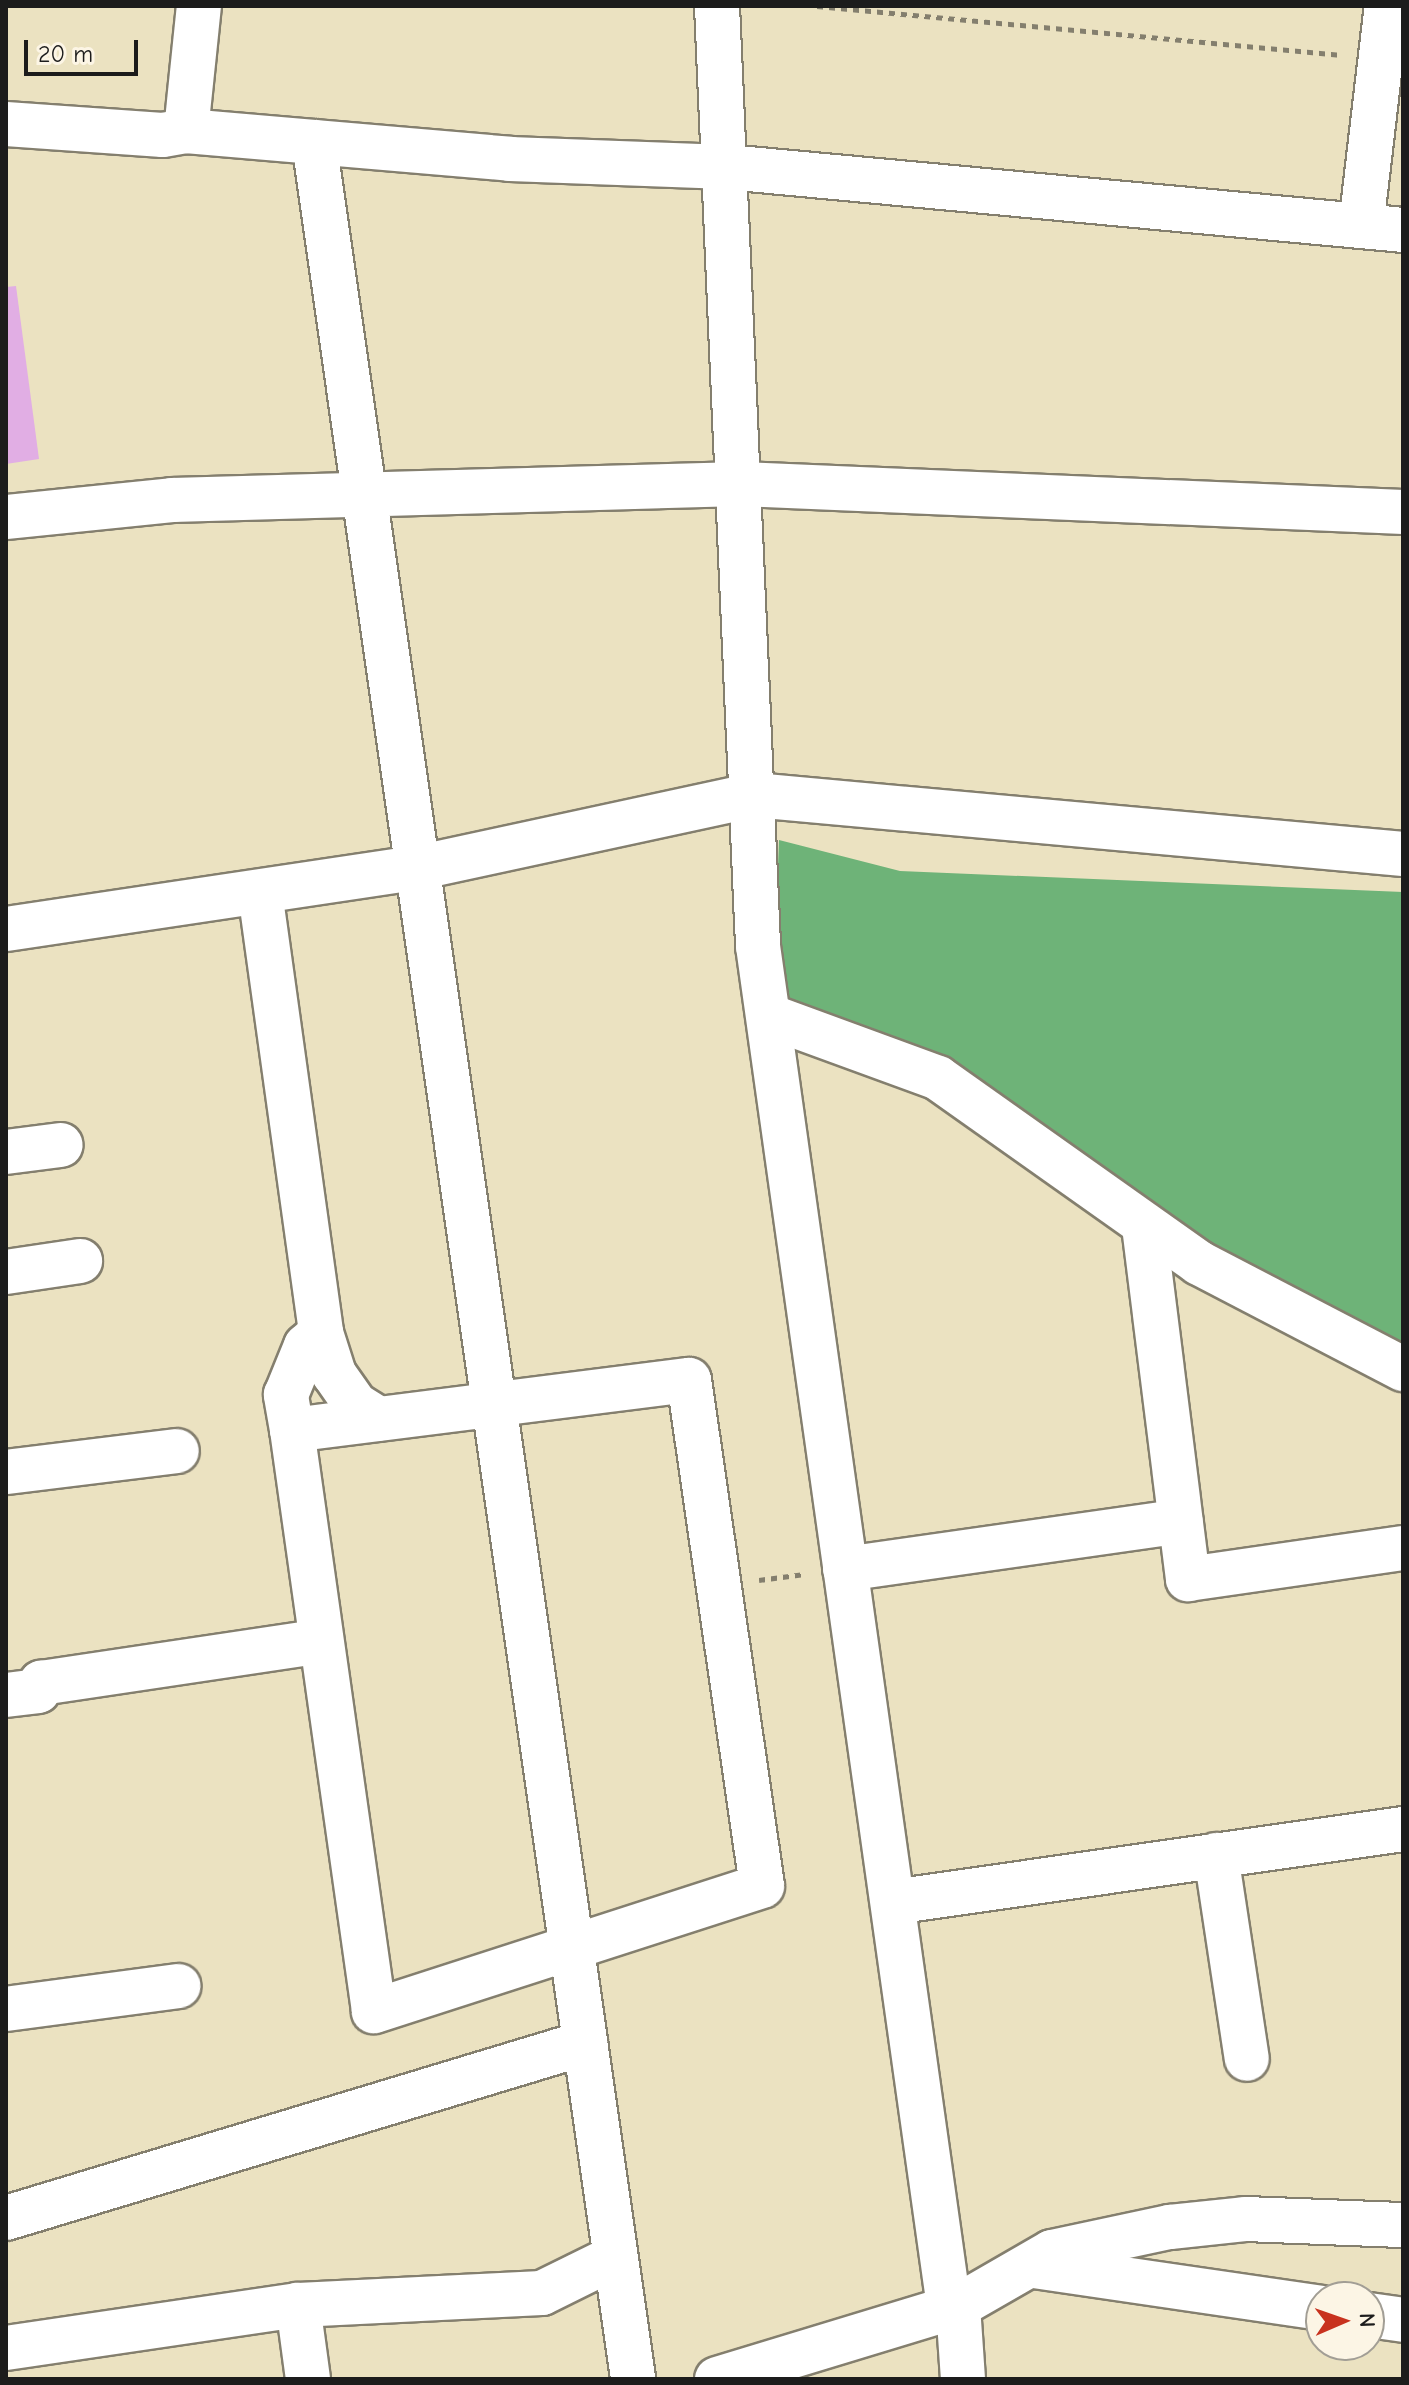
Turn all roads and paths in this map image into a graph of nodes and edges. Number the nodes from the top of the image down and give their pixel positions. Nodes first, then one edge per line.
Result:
1 (199, 6) edge
2 (717, 6) edge
3 (817, 6) edge
4 (1387, 6) edge
5 (1378, 59) junction
6 (6, 124) edge
7 (186, 131) junction
8 (314, 142) junction
9 (727, 167) junction
10 (1382, 228) edge
11 (741, 484) junction
12 (362, 493) junction
13 (1403, 512) edge
14 (6, 517) edge
15 (754, 795) junction
16 (1403, 854) edge
17 (421, 867) junction
18 (260, 892) junction
19 (6, 929) edge
20 (769, 1016) junction
21 (61, 1145) dead end
22 (6, 1152) edge
23 (1144, 1226) junction
24 (80, 1261) dead end
25 (6, 1272) edge
26 (321, 1333) junction
27 (1403, 1369) edge
28 (493, 1405) junction
29 (378, 1419) junction
30 (292, 1430) junction
31 (177, 1451) dead end
32 (6, 1472) edge
33 (1181, 1521) junction
34 (1403, 1548) edge
35 (845, 1569) junction
36 (719, 1585) junction
37 (321, 1641) junction
38 (24, 1689) edge
39 (1403, 1829) edge
40 (1216, 1855) junction
41 (893, 1902) junction
42 (570, 1948) junction
43 (178, 1986) dead end
44 (6, 2009) edge
45 (585, 2043) junction
46 (1247, 2059) dead end
47 (6, 2218) edge
48 (1403, 2225) edge
49 (615, 2257) junction
50 (1026, 2265) junction
51 (298, 2305) junction
52 (954, 2306) junction
53 (1305, 2306) edge
54 (6, 2348) edge
55 (308, 2379) edge
56 (633, 2379) edge
57 (717, 2379) edge
58 (963, 2379) edge

1 - 7 street
2 - 9 street
3 - 5 path
4 - 5 street
5 - 10 street
6 - 7 street
7 - 8 street
8 - 9 street
8 - 12 street
9 - 10 street
9 - 11 street
11 - 12 street
11 - 13 street
11 - 15 street
12 - 14 street
12 - 17 street
15 - 16 street
15 - 17 street
15 - 20 street
17 - 18 street
17 - 28 street
18 - 19 street
18 - 26 street
20 - 23 street
20 - 35 street
21 - 22 street
23 - 27 street
23 - 33 street
24 - 25 street
26 - 29 street
26 - 30 street
28 - 29 street
28 - 36 street
28 - 42 street
29 - 30 street
30 - 37 street
31 - 32 street
33 - 34 street
33 - 35 street
35 - 36 path
35 - 41 street
36 - 42 street
37 - 38 street
37 - 42 street
39 - 40 street
40 - 41 street
40 - 46 street
41 - 52 street
42 - 45 street
43 - 44 street
45 - 47 street
45 - 49 street
48 - 50 street
49 - 51 street
49 - 56 street
50 - 52 street
50 - 53 street
51 - 54 street
51 - 55 street
52 - 57 street
52 - 58 street

